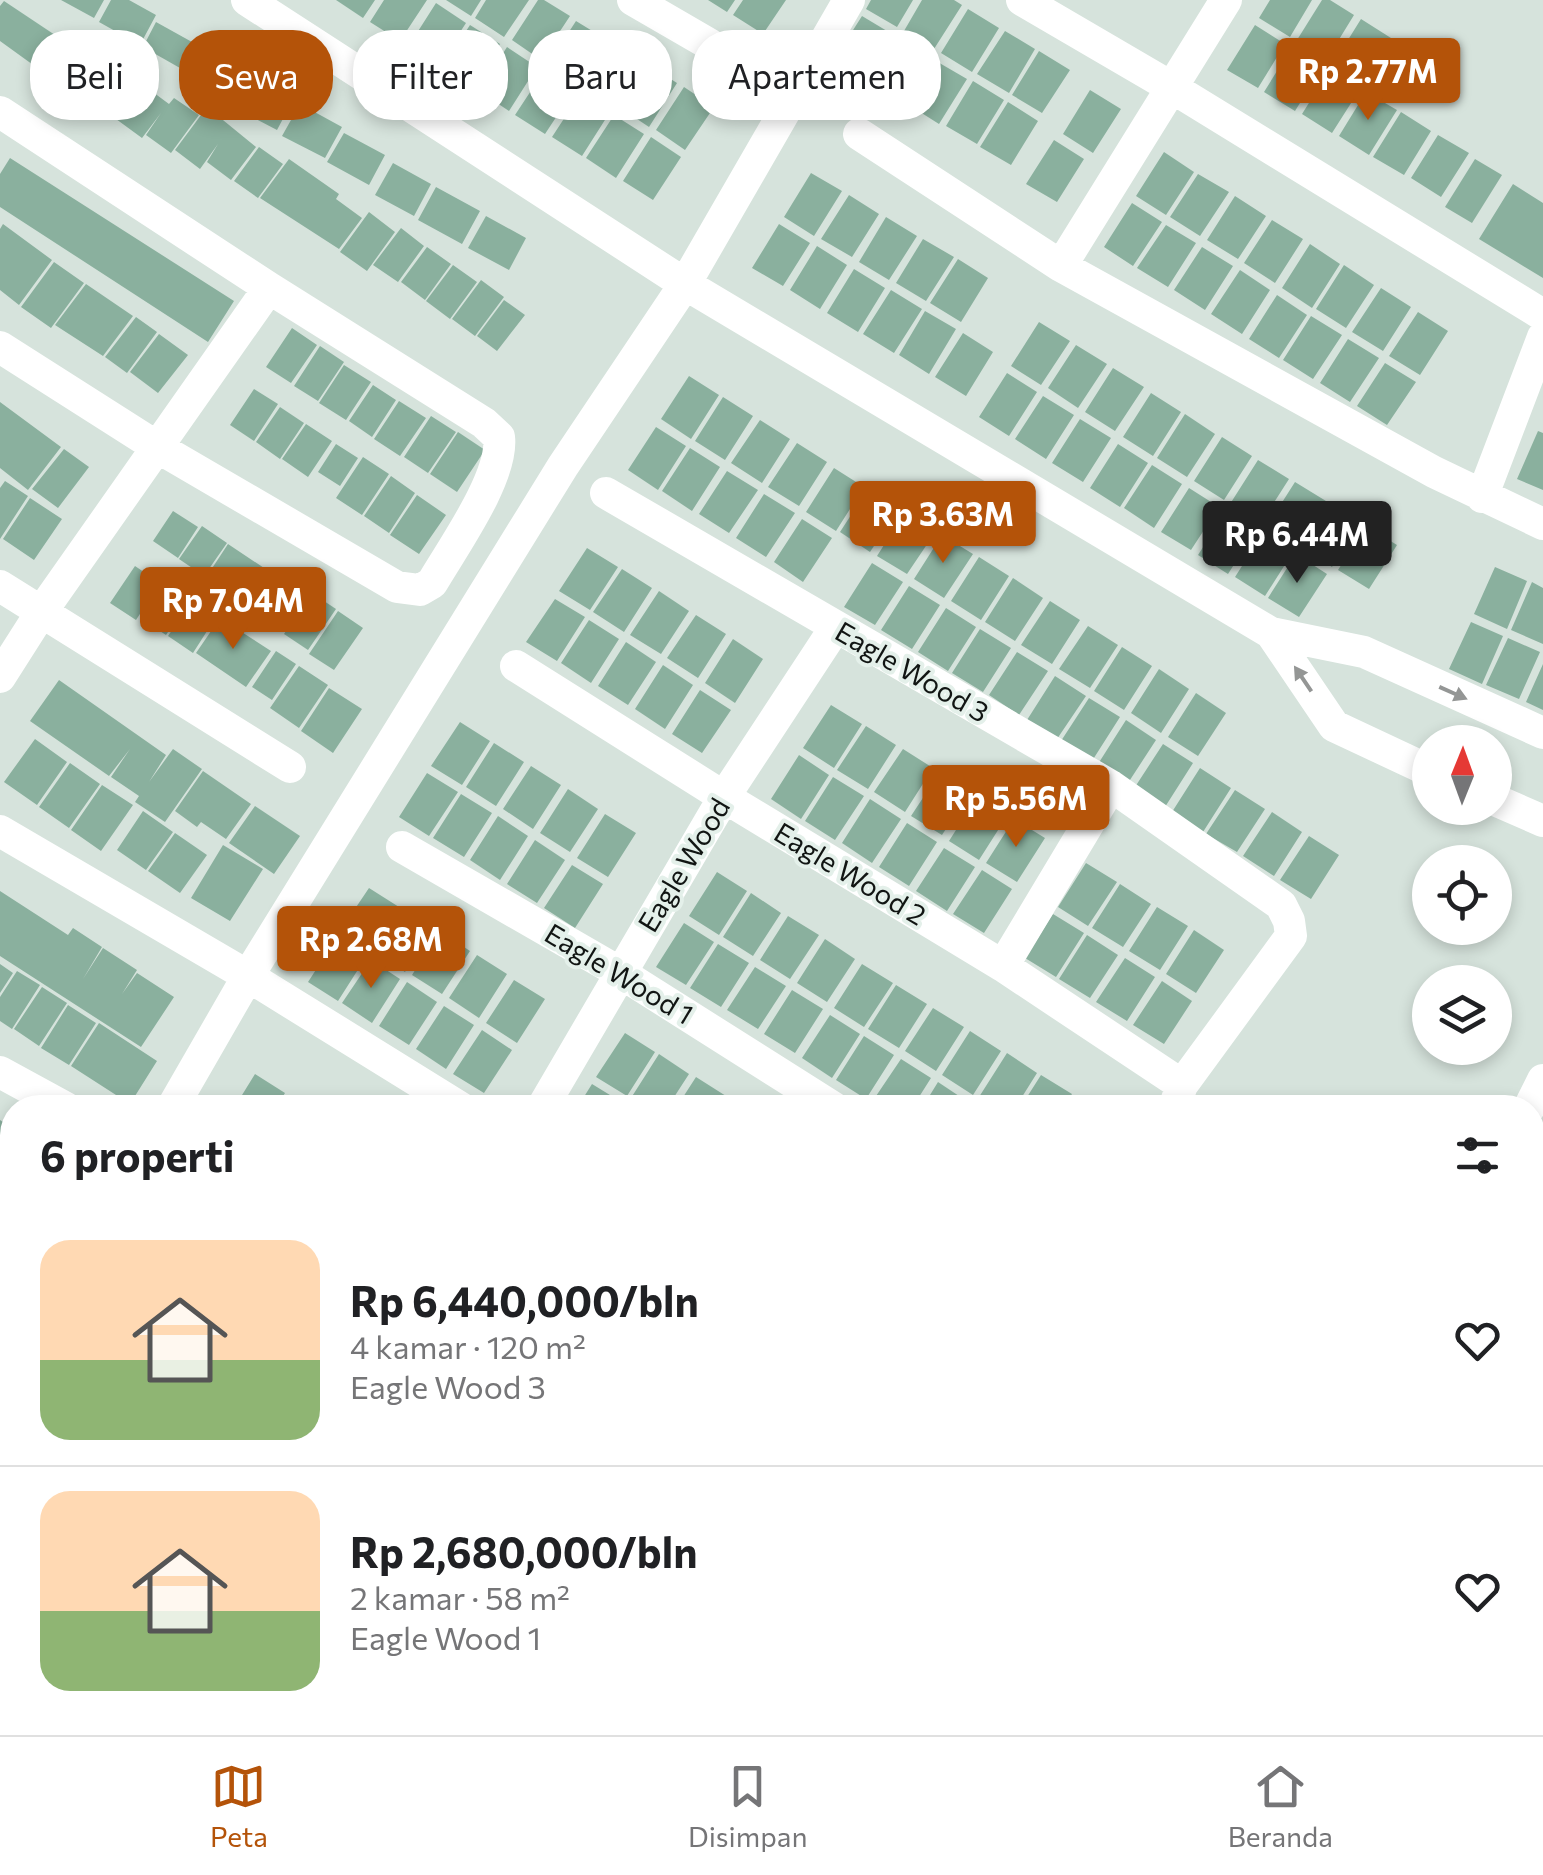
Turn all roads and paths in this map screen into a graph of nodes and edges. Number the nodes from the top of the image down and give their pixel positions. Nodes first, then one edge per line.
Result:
1 (247, 0) edge
2 (633, 0) edge
3 (849, 0) edge
4 (1022, 0) edge
5 (1226, 0) edge
6 (692, 35) edge
7 (1171, 87) junction
8 (0, 112) edge
9 (859, 134) dead end
10 (1061, 266) junction
11 (685, 284) junction
12 (269, 288) junction
13 (1543, 315) edge
14 (1543, 337) edge
15 (0, 347) edge
16 (157, 447) junction
17 (606, 493) dead end
18 (1482, 497) junction
19 (1543, 524) edge
20 (0, 586) edge
21 (42, 612) junction
22 (834, 628) junction
23 (1272, 633) junction
24 (516, 666) dead end
25 (0, 677) edge
26 (1543, 733) edge
27 (1412, 763) edge
28 (290, 767) dead end
29 (1111, 786) junction
30 (724, 797) junction
31 (1512, 808) edge
32 (1543, 822) edge
33 (0, 832) edge
34 (402, 847) dead end
35 (1003, 966) junction
36 (619, 972) junction
37 (248, 976) junction
38 (0, 1072) edge
39 (42, 1095) edge
40 (179, 1095) edge
41 (439, 1095) edge
42 (549, 1095) edge
43 (813, 1095) edge
44 (1177, 1095) edge
45 (1179, 1095) edge

1 - 11 street
2 - 6 street
3 - 11 street
4 - 7 street
5 - 7 street
7 - 10 street
7 - 13 street
8 - 12 street
9 - 10 street
10 - 18 street
11 - 23 street
11 - 37 street
12 - 16 street
12 - 16 street
14 - 18 street
15 - 16 street
16 - 21 street
17 - 22 street, Eagle Wood 3
18 - 19 street
20 - 21 street
21 - 25 street
21 - 28 street
22 - 29 street, Eagle Wood 3
22 - 30 street, Eagle Wood
23 -> 26 street
27 -> 23 street
24 - 30 street, Eagle Wood 2
29 - 35 street
29 - 45 street, Eagle Wood 3
30 - 35 street, Eagle Wood 2
30 - 36 street, Eagle Wood
31 - 32 street
33 - 37 street
34 - 36 street, Eagle Wood 1
35 - 44 street, Eagle Wood 2
36 - 42 street, Eagle Wood
36 - 43 street, Eagle Wood 1
37 - 40 street
37 - 41 street
38 - 39 street

